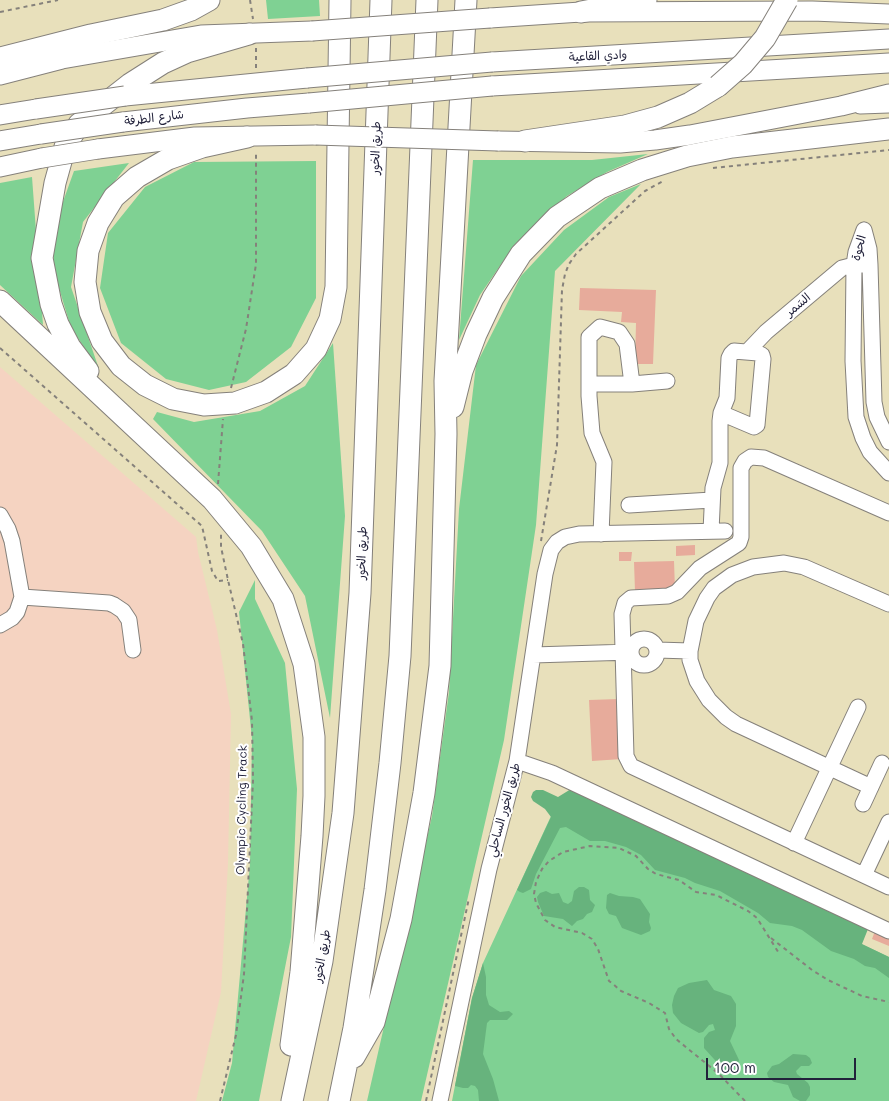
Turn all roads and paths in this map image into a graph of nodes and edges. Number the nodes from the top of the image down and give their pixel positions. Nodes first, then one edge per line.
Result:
1 (58, 0) edge
2 (209, 0) edge
3 (250, 0) edge
4 (340, 0) edge
5 (381, 0) edge
6 (427, 0) edge
7 (466, 0) edge
8 (646, 0) edge
9 (787, 0) edge
10 (889, 6) edge
11 (812, 11) junction
12 (0, 12) edge
13 (581, 12) junction
14 (889, 14) edge
15 (252, 32) junction
16 (889, 38) edge
17 (0, 58) edge
18 (889, 63) edge
19 (0, 75) edge
20 (256, 76) dead end
21 (307, 78) joint
22 (889, 94) edge
23 (309, 104) joint
24 (889, 105) edge
25 (841, 106) junction
26 (0, 115) edge
27 (889, 130) edge
28 (0, 141) edge
29 (251, 141) junction
30 (525, 141) junction
31 (0, 167) edge
32 (854, 265) junction
33 (870, 265) junction
34 (0, 301) edge
35 (0, 348) edge
36 (747, 352) junction
37 (667, 381) dead end
38 (589, 384) junction
39 (632, 384) junction
40 (231, 389) dead end
41 (225, 412) dead end
42 (722, 413) junction
43 (128, 420) junction
44 (446, 434) junction
45 (889, 442) edge
46 (889, 473) edge
47 (218, 491) dead end
48 (712, 500) junction
49 (629, 505) dead end
50 (889, 513) edge
51 (0, 516) edge
52 (221, 530) dead end
53 (601, 534) junction
54 (228, 580) junction
55 (22, 597) junction
56 (889, 604) edge
57 (0, 625) edge
58 (133, 650) dead end
59 (690, 651) junction
60 (627, 652) junction
61 (533, 655) junction
62 (858, 707) dead end
63 (517, 761) junction
64 (878, 762) dead end
65 (830, 768) junction
66 (867, 785) junction
67 (859, 802) dead end
68 (889, 822) edge
69 (794, 842) junction
70 (864, 875) junction
71 (889, 887) edge
72 (889, 931) edge
73 (769, 937) junction
74 (780, 955) dead end
75 (889, 1002) edge
76 (344, 1075) junction
77 (292, 1099) edge
78 (220, 1101) edge
79 (339, 1101) edge
80 (440, 1101) edge
81 (744, 1101) edge

1 - 12 path
2 - 17 highway
3 - 15 path
4 - 29 highway
5 - 77 highway, طريق الخور
6 - 76 highway
7 - 44 highway
8 - 13 highway
9 - 30 highway, bridge
10 - 11 street
11 - 13 main road
11 - 14 main road
13 - 15 main road, bridge
15 - 19 main road
15 - 20 path
15 - 43 highway
16 - 21 main road, وادي القاعية, bridge
18 - 23 main road, وادي القاعية, bridge
21 - 26 main road, شارع الطرفة, bridge
22 - 25 main road
23 - 28 main road, شارع الطرفة, bridge
24 - 25 street
25 - 30 main road
27 - 44 highway
29 - 30 main road, bridge
29 - 31 main road, bridge
29 - 40 path
32 - 33 street
32 - 33 street, الحوة
32 - 36 street, السَمر
32 - 46 street, الحوة
33 - 45 street, الحوة
34 - 43 highway
35 - 54 path
36 - 42 street, السَمر
36 - 42 street
37 - 39 street
38 - 39 street
38 - 39 street
38 - 53 street
41 - 47 path
42 - 48 street
43 - 77 highway
44 - 76 highway
48 - 49 street
48 - 53 street
50 - 60 street
51 - 55 street
52 - 54 path, Olympic Cycling Track
53 - 61 street, طريق الخور الساحلي
54 - 78 path, Olympic Cycling Track
55 - 57 street
55 - 58 street
56 - 59 street
59 - 60 street
59 - 65 street
60 - 61 street
60 - 69 street
61 - 63 street, طريق الخور الساحلي
62 - 65 street
63 - 72 street
63 - 80 street, طريق الخور الساحلي
64 - 66 street
65 - 66 street
65 - 69 street
66 - 67 street
68 - 70 street
69 - 70 street
70 - 71 street
73 - 74 path
73 - 75 path
73 - 81 path
76 - 79 highway

